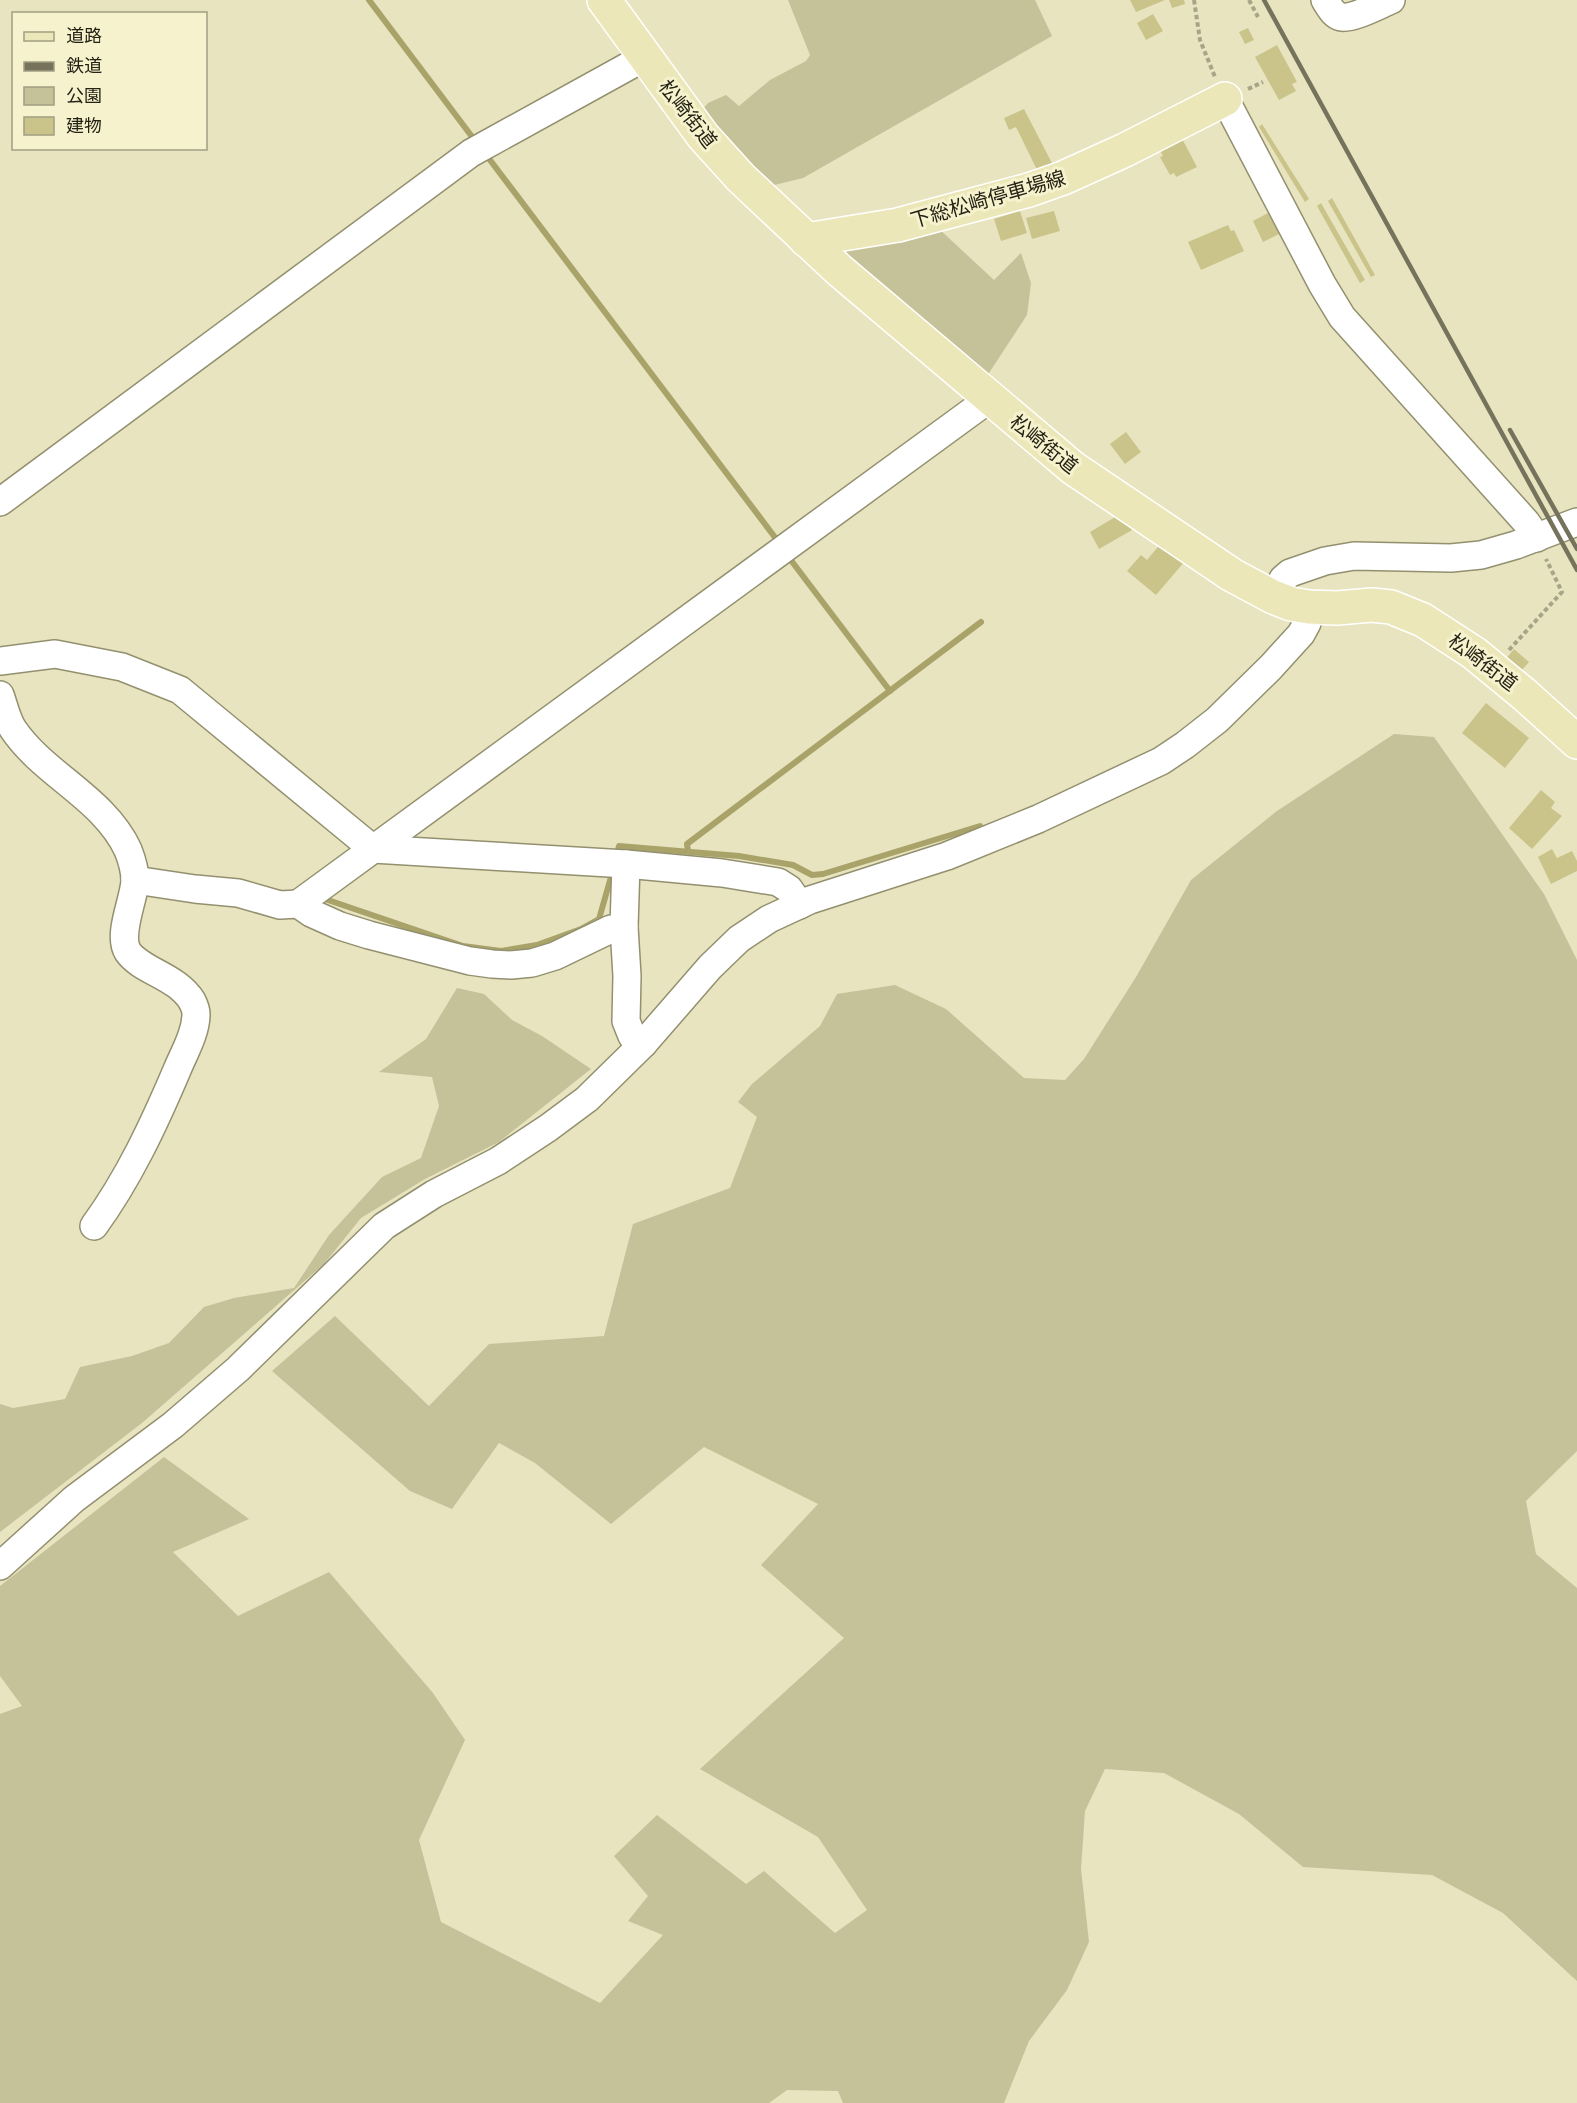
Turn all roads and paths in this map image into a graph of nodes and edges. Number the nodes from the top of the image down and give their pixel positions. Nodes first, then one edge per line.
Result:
1 (604, 0) edge
2 (1194, 0) edge
3 (1249, 0) edge
4 (1325, 0) edge
5 (1391, 0) edge
6 (1258, 17) dead end
7 (645, 57) junction
8 (1225, 99) junction
9 (806, 240) junction
10 (989, 399) junction
11 (0, 502) edge
12 (1577, 522) edge
13 (1537, 538) junction
14 (1273, 597) junction
15 (1309, 607) junction
16 (0, 660) edge
17 (1493, 668) junction
18 (0, 695) edge
19 (1577, 742) edge
20 (374, 849) junction
21 (626, 864) junction
22 (135, 880) junction
23 (298, 904) junction
24 (800, 905) junction
25 (624, 927) junction
26 (645, 1043) junction
27 (94, 1226) dead end
28 (0, 1566) edge

1 - 7 main road, 松崎街道
2 - 8 path
3 - 6 path
4 - 5 street
7 - 9 main road, 松崎街道
7 - 11 street
8 - 9 main road, 下総松崎停車場線
8 - 13 street
9 - 10 main road, 松崎街道
10 - 14 main road, 松崎街道
10 - 20 street
12 - 13 street
13 - 14 street
13 - 17 path
14 - 15 main road, 松崎街道
15 - 17 main road, 松崎街道
15 - 24 street
16 - 20 street
17 - 19 main road, 松崎街道
18 - 22 street
20 - 21 street
20 - 23 street
21 - 24 street
21 - 25 street
22 - 23 street
22 - 27 street
23 - 25 street
24 - 26 street
25 - 26 street
26 - 28 street

